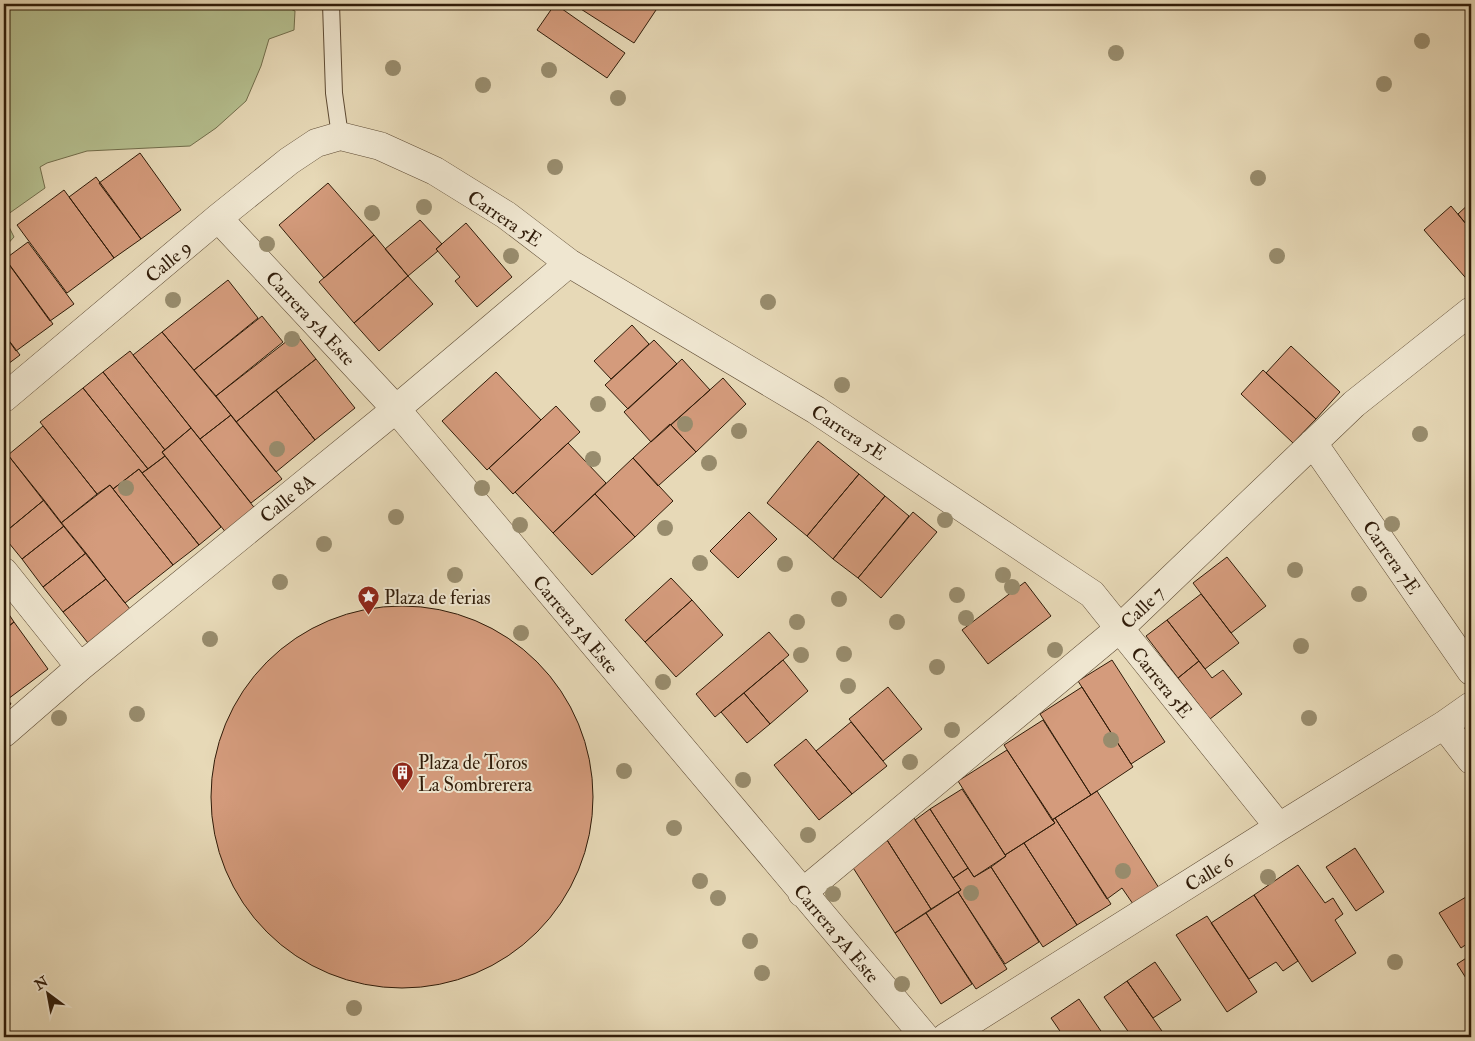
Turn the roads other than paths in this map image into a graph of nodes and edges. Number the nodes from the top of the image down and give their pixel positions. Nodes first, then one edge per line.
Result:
1 (331, 4) edge
2 (340, 136) junction
3 (218, 218) junction
4 (569, 263) junction
5 (1471, 311) edge
6 (4, 398) edge
7 (396, 409) junction
8 (1313, 443) junction
9 (4, 572) edge
10 (1119, 629) junction
11 (80, 667) junction
12 (1471, 671) edge
13 (1471, 706) edge
14 (1444, 725) junction
15 (4, 733) edge
16 (1471, 760) edge
17 (1279, 827) junction
18 (802, 893) junction
19 (925, 1037) edge
20 (946, 1037) edge

1 - 2 lane
2 - 3 street, Calle 9
2 - 4 street, Carrera 5E
3 - 6 street, Calle 9
3 - 7 street, Carrera 5A Este
4 - 7 street, Calle 8A
4 - 10 street, Carrera 5E
5 - 8 street, Calle 7
7 - 11 street, Calle 8A
7 - 18 street, Carrera 5A Este
8 - 10 street, Calle 7
8 - 12 street, Carrera 7E
9 - 11 street
10 - 17 street, Carrera 5E
10 - 18 street, Calle 7
11 - 15 street, Calle 8A
13 - 14 street, Calle 6
14 - 16 street
14 - 17 street, Calle 6
17 - 20 street, Calle 6
18 - 19 street, Carrera 5A Este

